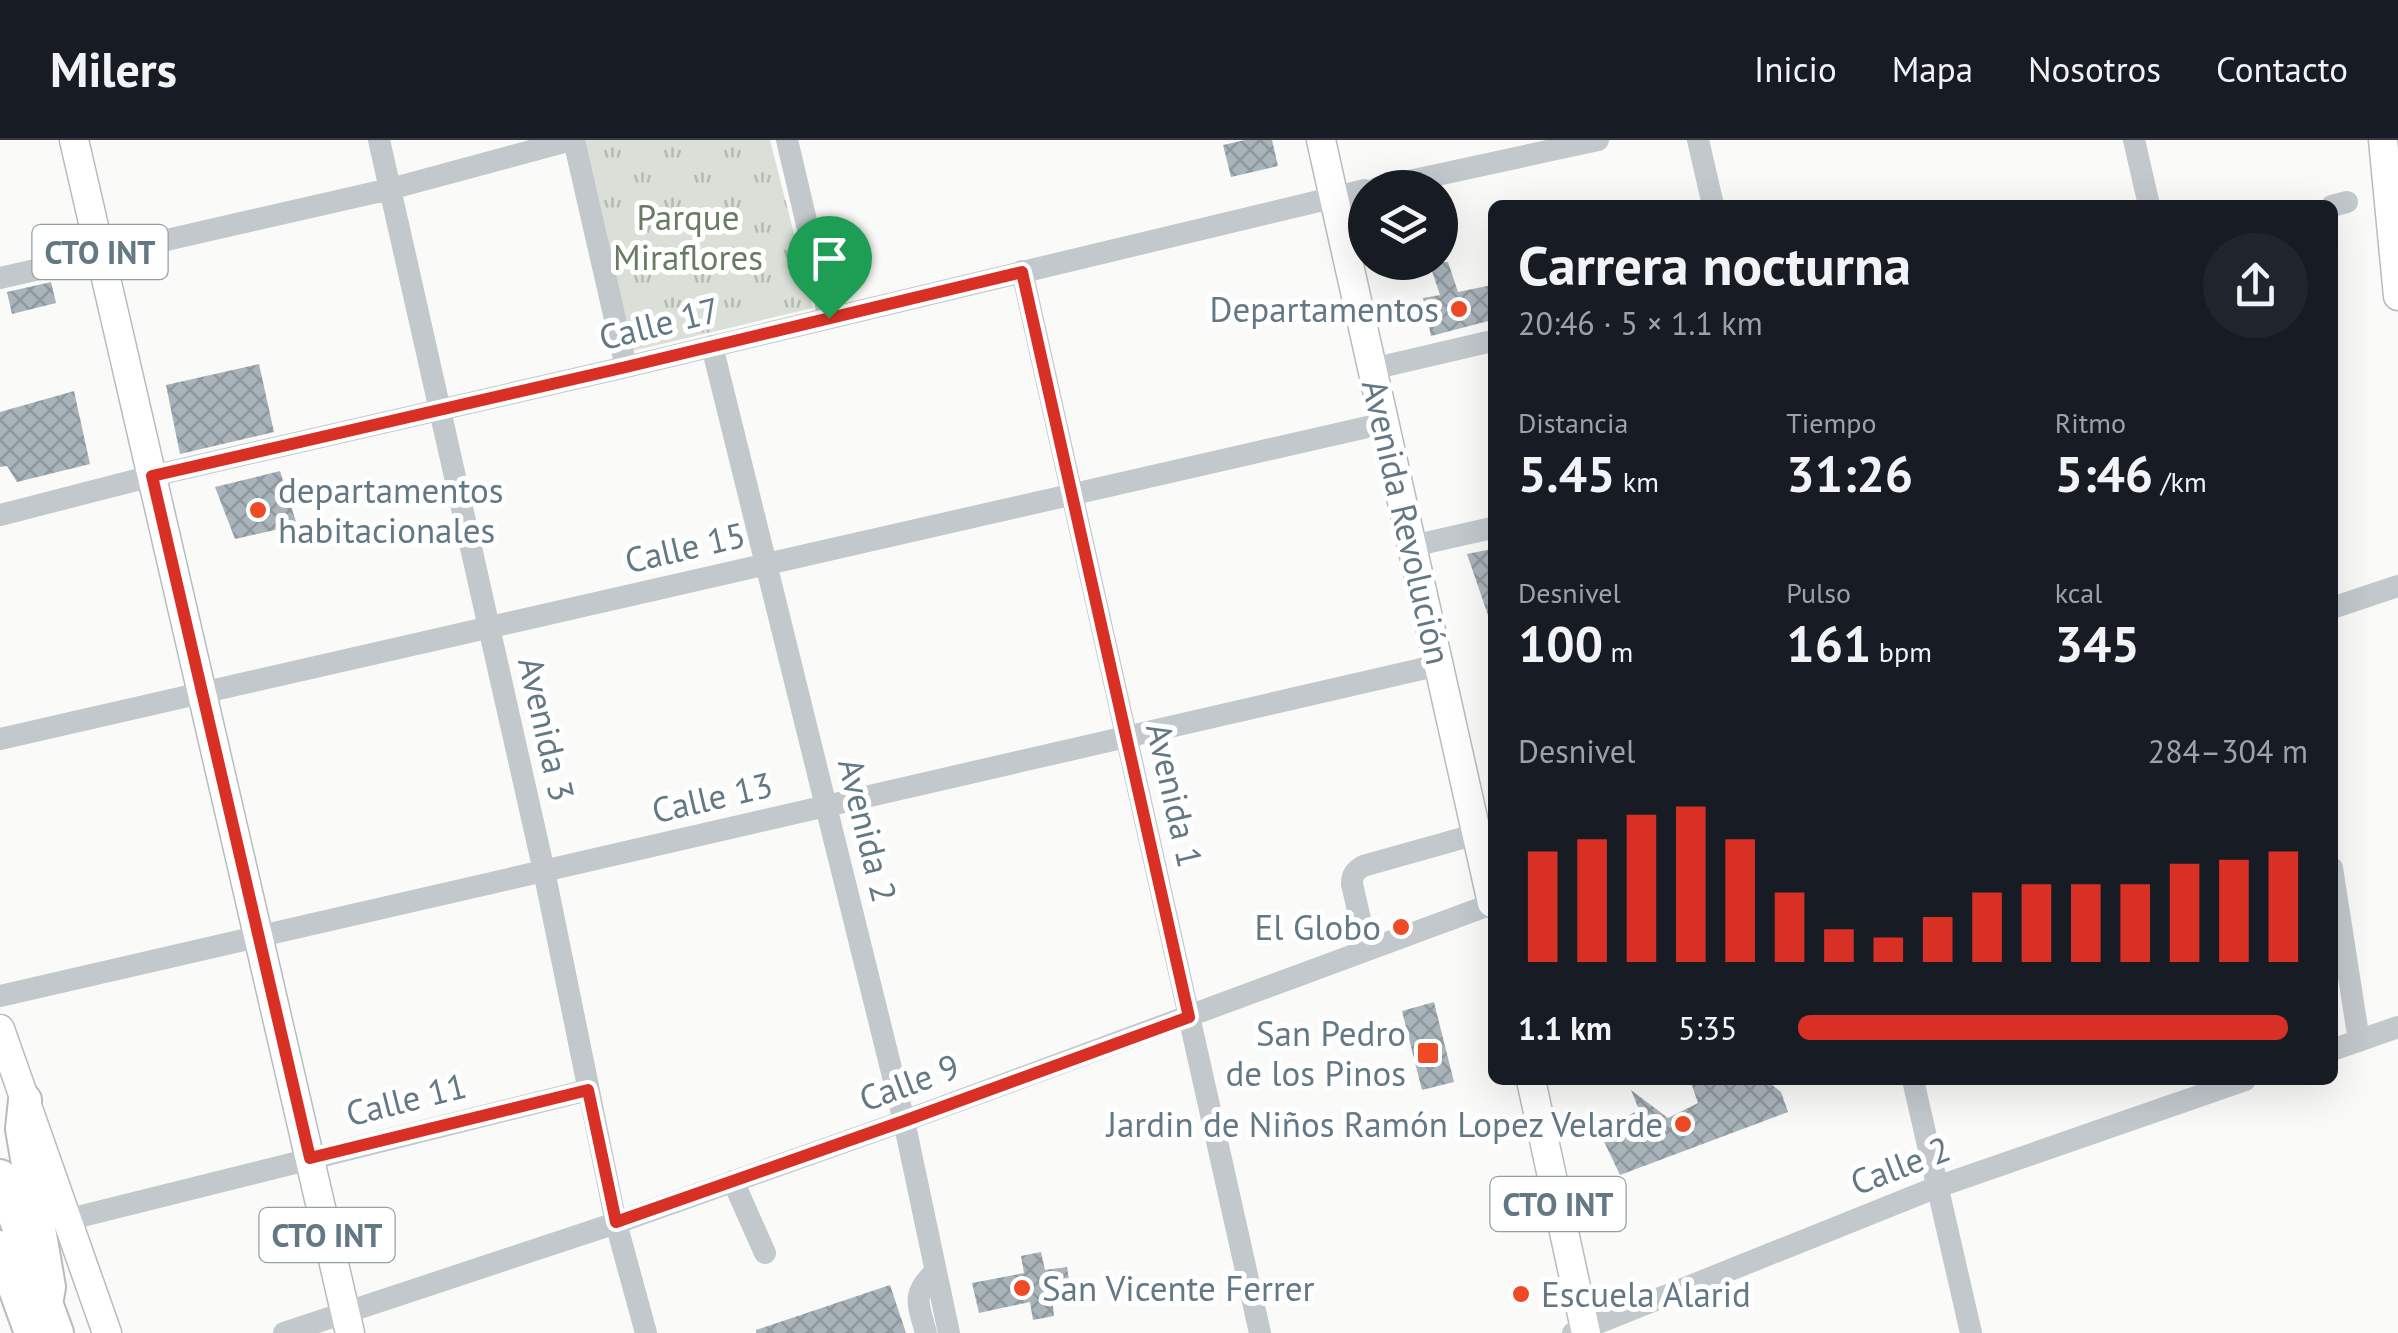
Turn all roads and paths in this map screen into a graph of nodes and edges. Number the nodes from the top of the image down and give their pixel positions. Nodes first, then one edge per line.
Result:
1 (74, 140) edge
2 (379, 140) edge
3 (573, 140) edge
4 (787, 140) edge
5 (1321, 140) edge
6 (1598, 140) edge
7 (1698, 140) edge
8 (2134, 140) edge
9 (2382, 140) edge
10 (1458, 170) edge
11 (390, 189) junction
12 (1348, 194) edge
13 (1334, 197) junction
14 (1712, 200) edge
15 (2148, 200) edge
16 (100, 254) junction
17 (1022, 272) junction
18 (0, 278) edge
19 (2398, 296) edge
20 (829, 318) junction
21 (1488, 342) edge
22 (712, 346) junction
23 (626, 367) junction
24 (1372, 369) junction
25 (440, 410) junction
26 (1385, 423) junction
27 (152, 476) junction
28 (1072, 495) junction
29 (0, 515) edge
30 (1488, 529) edge
31 (1412, 546) junction
32 (766, 564) junction
33 (2398, 586) edge
34 (2338, 606) edge
35 (489, 629) junction
36 (1439, 666) junction
37 (202, 694) junction
38 (1126, 738) junction
39 (0, 739) edge
40 (826, 806) junction
41 (1477, 834) junction
42 (544, 872) junction
43 (1488, 885) edge
44 (1488, 905) edge
45 (2338, 906) edge
46 (258, 938) junction
47 (1367, 950) junction
48 (0, 996) edge
49 (1189, 1017) junction
50 (2398, 1027) edge
51 (0, 1028) edge
52 (2359, 1041) junction
53 (2338, 1048) edge
54 (1532, 1085) edge
55 (1915, 1085) edge
56 (2230, 1085) edge
57 (588, 1090) junction
58 (25, 1100) junction
59 (904, 1121) junction
60 (310, 1158) junction
61 (0, 1176) edge
62 (733, 1181) junction
63 (1936, 1186) junction
64 (66, 1220) junction
65 (616, 1222) junction
66 (0, 1247) edge
67 (765, 1253) dead end
68 (936, 1271) junction
69 (45, 1323) edge
70 (347, 1323) edge
71 (1581, 1332) edge
72 (107, 1333) edge
73 (284, 1333) edge
74 (646, 1333) edge
75 (926, 1333) edge
76 (949, 1333) edge
77 (1260, 1333) edge
78 (1970, 1333) edge

1 - 16 main road, CTO INT
2 - 11 street, Avenida 3
3 - 11 street
3 - 23 street
4 - 20 street
5 - 13 main road, Avenida Revolución
6 - 10 street
7 - 14 street
8 - 15 street
9 - 19 main road
11 - 16 street
11 - 25 street, Avenida 3
12 - 13 street, Calle 17
13 - 17 street, Calle 17
13 - 24 main road, Avenida Revolución
16 - 18 street
16 - 27 main road, CTO INT
17 - 20 street, Calle 17
17 - 28 street, Avenida 1
20 - 22 street, Calle 17
21 - 24 street
22 - 23 street, Calle 17
22 - 32 street, Avenida 2
23 - 25 street, Calle 17
24 - 26 main road, Avenida Revolución
25 - 27 street, Calle 17
25 - 35 street, Avenida 3
26 - 28 street, Calle 15
26 - 31 main road, Avenida Revolución
27 - 29 street, Calle 17
27 - 37 main road, CTO INT
28 - 32 street, Calle 15
28 - 38 street, Avenida 1
30 - 31 street
31 - 36 main road, Avenida Revolución
32 - 35 street, Calle 15
32 - 40 street, Avenida 2
33 - 34 street
35 - 37 street, Calle 15
35 - 42 street, Avenida 3
36 - 38 street, Calle 13
36 - 41 main road, Avenida Revolución
37 - 39 street, Calle 15
37 - 46 main road, CTO INT
38 - 40 street, Calle 13
38 - 49 street, Avenida 1
40 - 42 street, Calle 13
40 - 59 street, Avenida 2
41 - 43 main road, Avenida Revolución
41 - 47 street
42 - 46 street, Calle 13
42 - 57 street, Avenida 3
44 - 47 street, Calle 9
45 - 52 street
46 - 48 street, Calle 13
46 - 60 main road, CTO INT
47 - 49 street, Calle 9
49 - 59 street, Calle 9
49 - 77 street, Avenida 1
50 - 52 street
51 - 58 main road
52 - 53 street
54 - 71 main road, CTO INT
55 - 63 street
56 - 63 street, Calle 2
57 - 60 street, Calle 11
57 - 65 street, Avenida 3
58 - 64 main road
58 - 69 highway
59 - 62 street, Calle 9
59 - 68 street, Avenida 2
60 - 64 street, Calle 11
60 - 70 main road, CTO INT
61 - 69 highway
62 - 65 street, Calle 9
62 - 67 street
63 - 71 street, Calle 2
63 - 78 street
64 - 72 main road
65 - 70 street, Calle 9
65 - 74 street, Avenida 3
66 - 69 highway
68 - 75 street
68 - 76 street, Avenida 2
70 - 73 street, Calle 9

